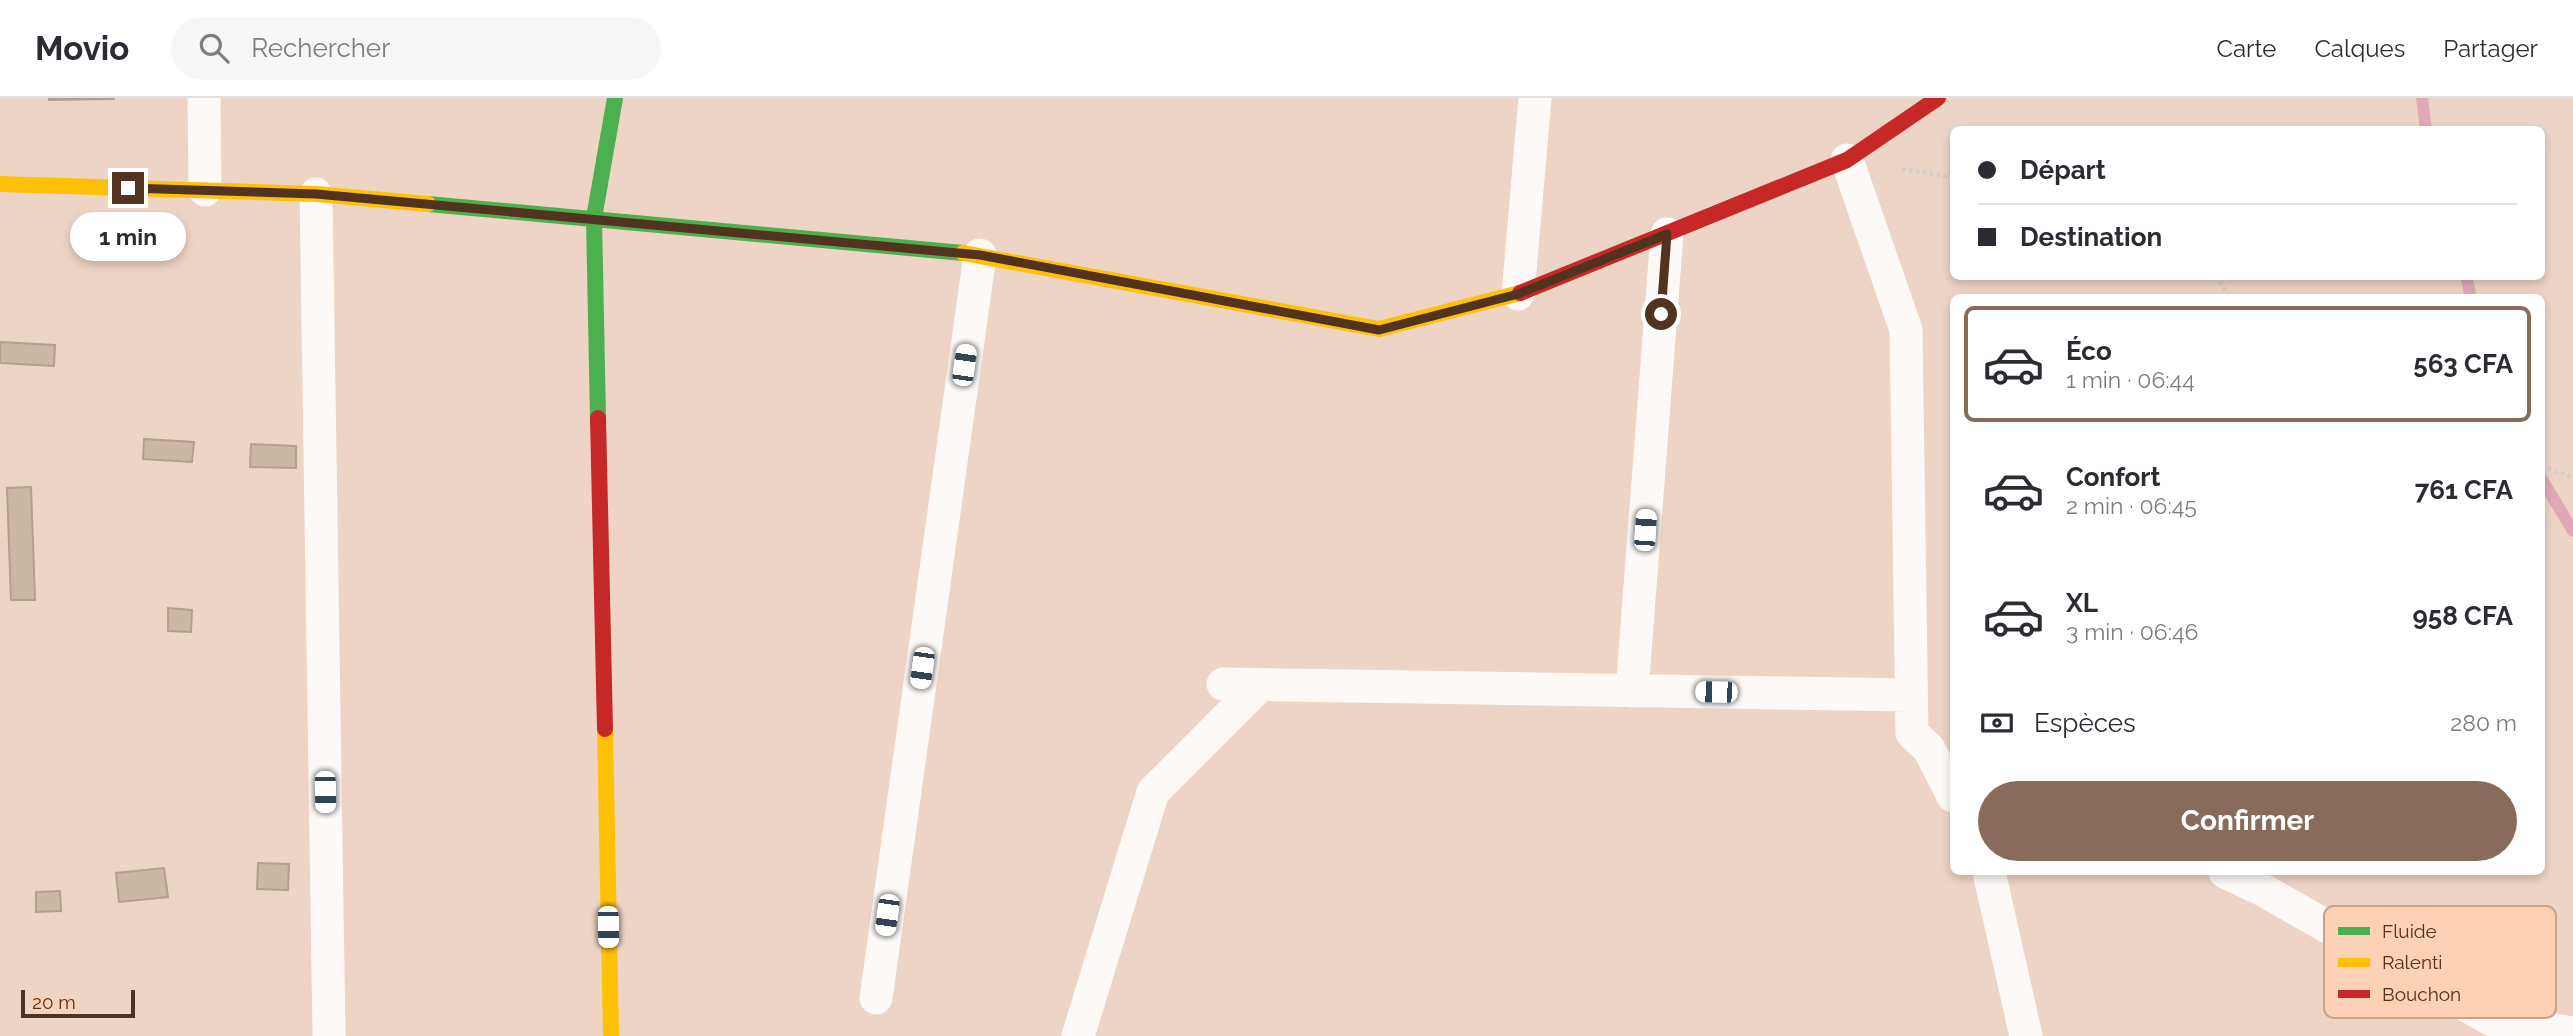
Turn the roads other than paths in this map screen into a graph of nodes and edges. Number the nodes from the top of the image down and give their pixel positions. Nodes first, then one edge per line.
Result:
1 (204, 98) edge
2 (615, 98) edge
3 (1535, 98) edge
4 (1938, 98) edge
5 (1847, 160) junction
6 (0, 184) edge
7 (205, 190) junction
8 (316, 194) junction
9 (594, 218) junction
10 (1667, 234) junction
11 (980, 255) junction
12 (1518, 294) junction
13 (1223, 684) dead end
14 (1260, 685) junction
15 (1632, 691) junction
16 (1911, 695) junction
17 (1941, 753) edge
18 (1950, 785) edge
19 (1990, 875) edge
20 (2232, 875) edge
21 (2324, 924) edge
22 (876, 998) dead end
23 (2488, 1018) edge
24 (2573, 1033) edge
25 (329, 1036) edge
26 (611, 1036) edge
27 (1078, 1036) edge
28 (2026, 1036) edge

1 - 7 street
2 - 9 street
3 - 12 street
4 - 5 street
5 - 10 street
5 - 16 street
6 - 7 street
7 - 8 street
8 - 9 street
8 - 25 street
9 - 11 street
9 - 26 street
10 - 12 street
10 - 15 street
11 - 12 street
11 - 22 street
13 - 14 street
14 - 15 street
14 - 27 street
15 - 16 street
16 - 17 street
17 - 18 street
19 - 28 street
20 - 21 street
23 - 24 street

